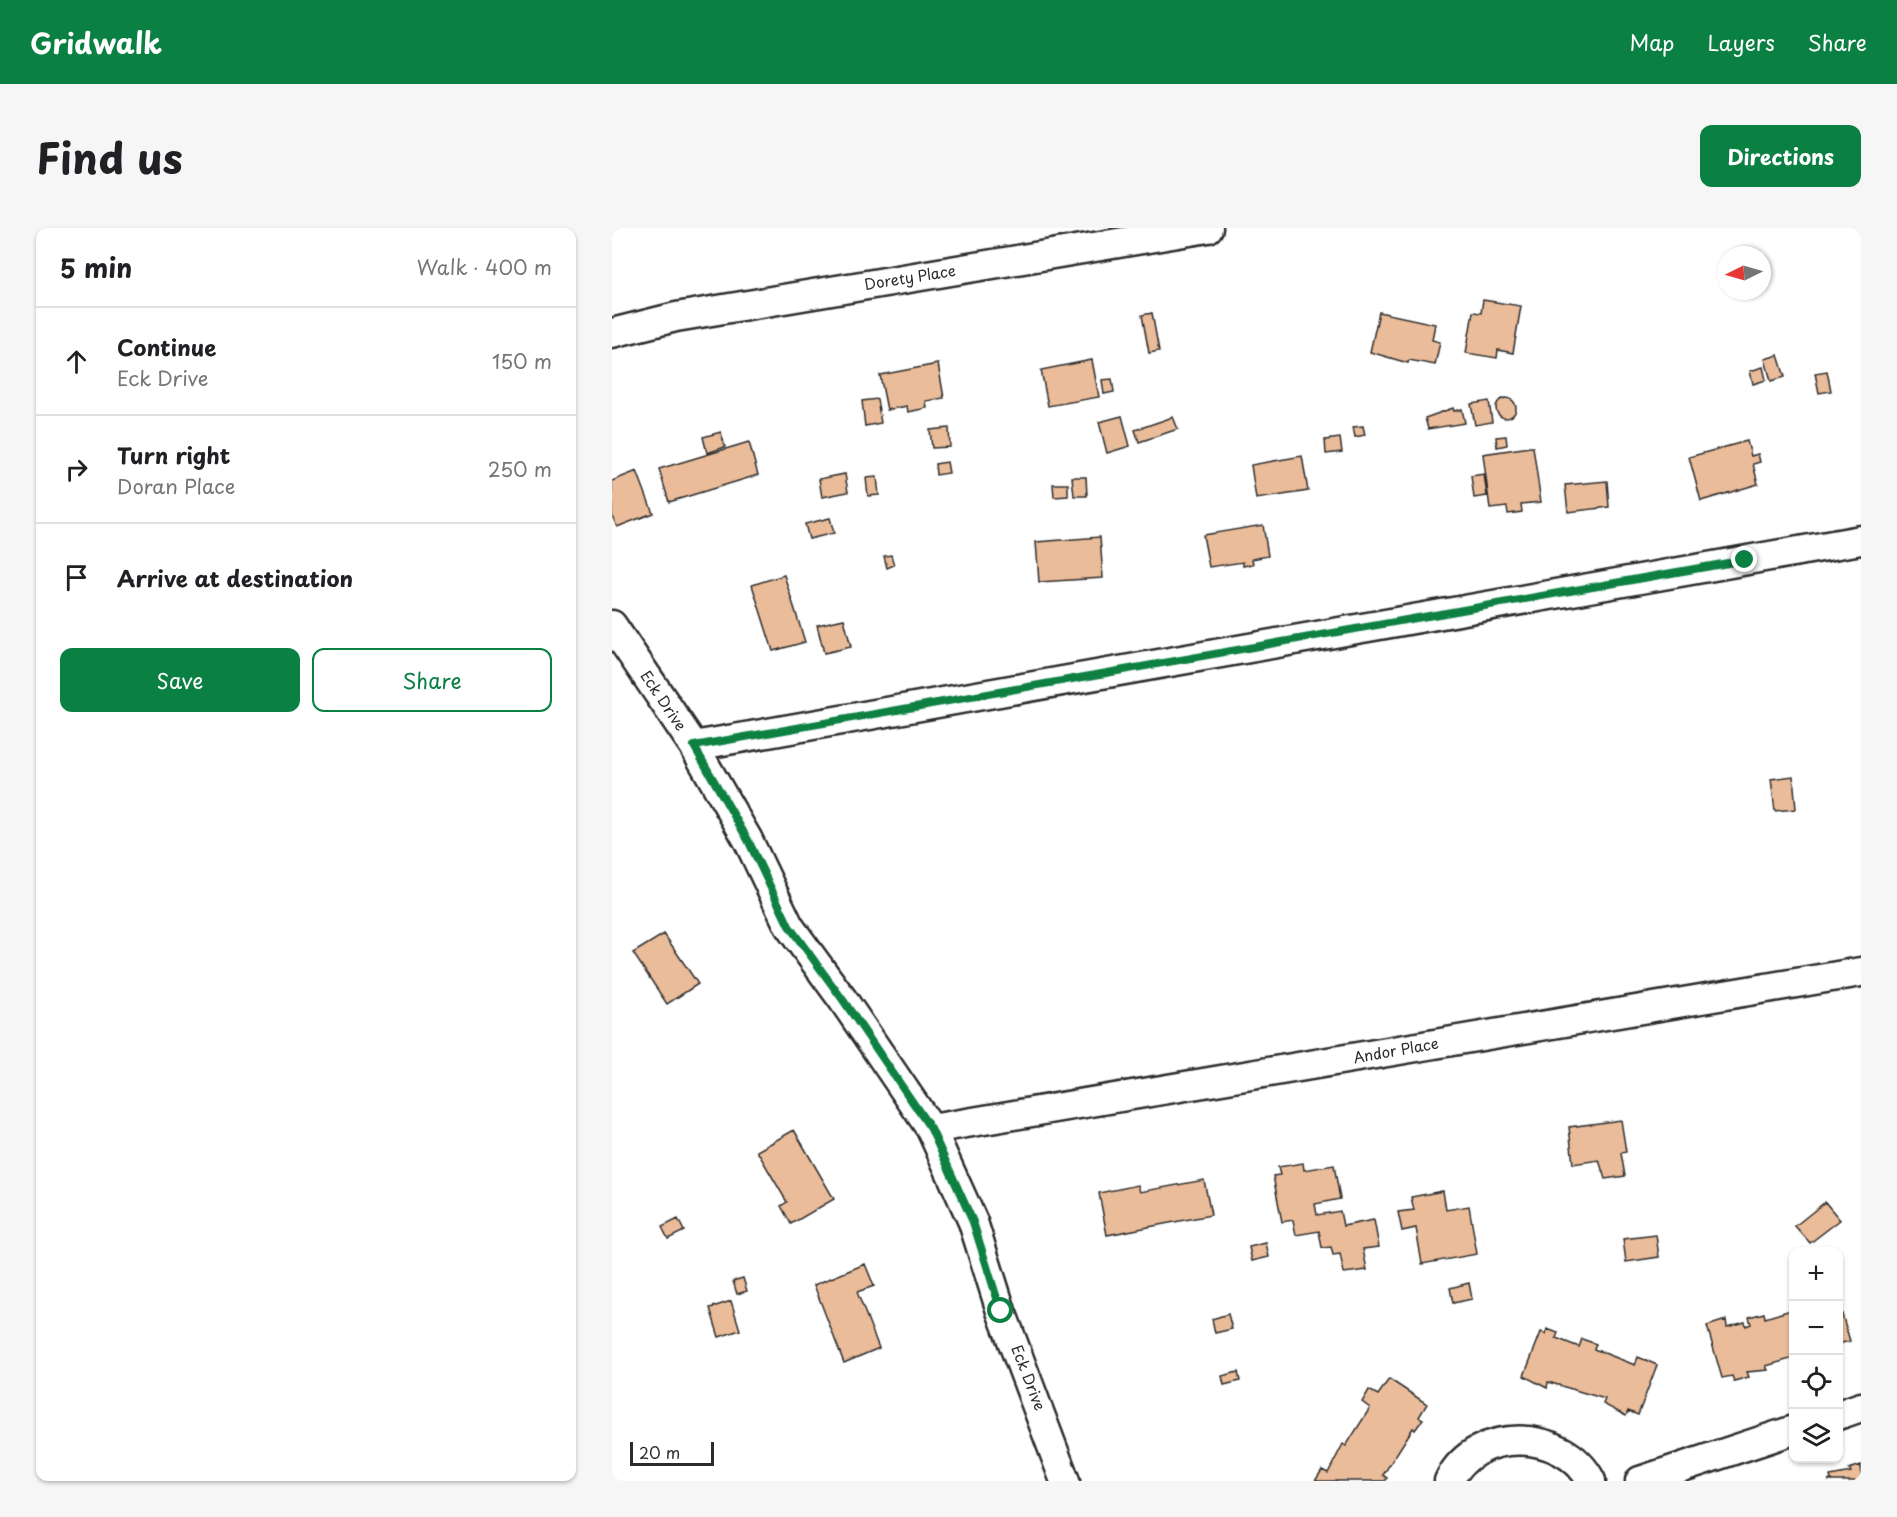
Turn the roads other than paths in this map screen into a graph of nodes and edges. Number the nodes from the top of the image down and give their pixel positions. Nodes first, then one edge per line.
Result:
1 (1208, 228) edge
2 (612, 333) edge
3 (1861, 540) edge
4 (612, 625) edge
5 (694, 746) junction
6 (1861, 972) edge
7 (931, 1129) junction
8 (1861, 1407) edge
9 (1843, 1414) edge
10 (1789, 1432) edge
11 (1065, 1481) edge
12 (1449, 1481) edge
13 (1591, 1481) edge
14 (1640, 1481) edge

1 - 2 street, Dorety Place
3 - 5 street
4 - 5 street, Eck Drive
5 - 7 street, Eck Drive
6 - 7 street, Andor Place
7 - 11 street, Eck Drive
8 - 9 street
10 - 14 street
12 - 13 street

